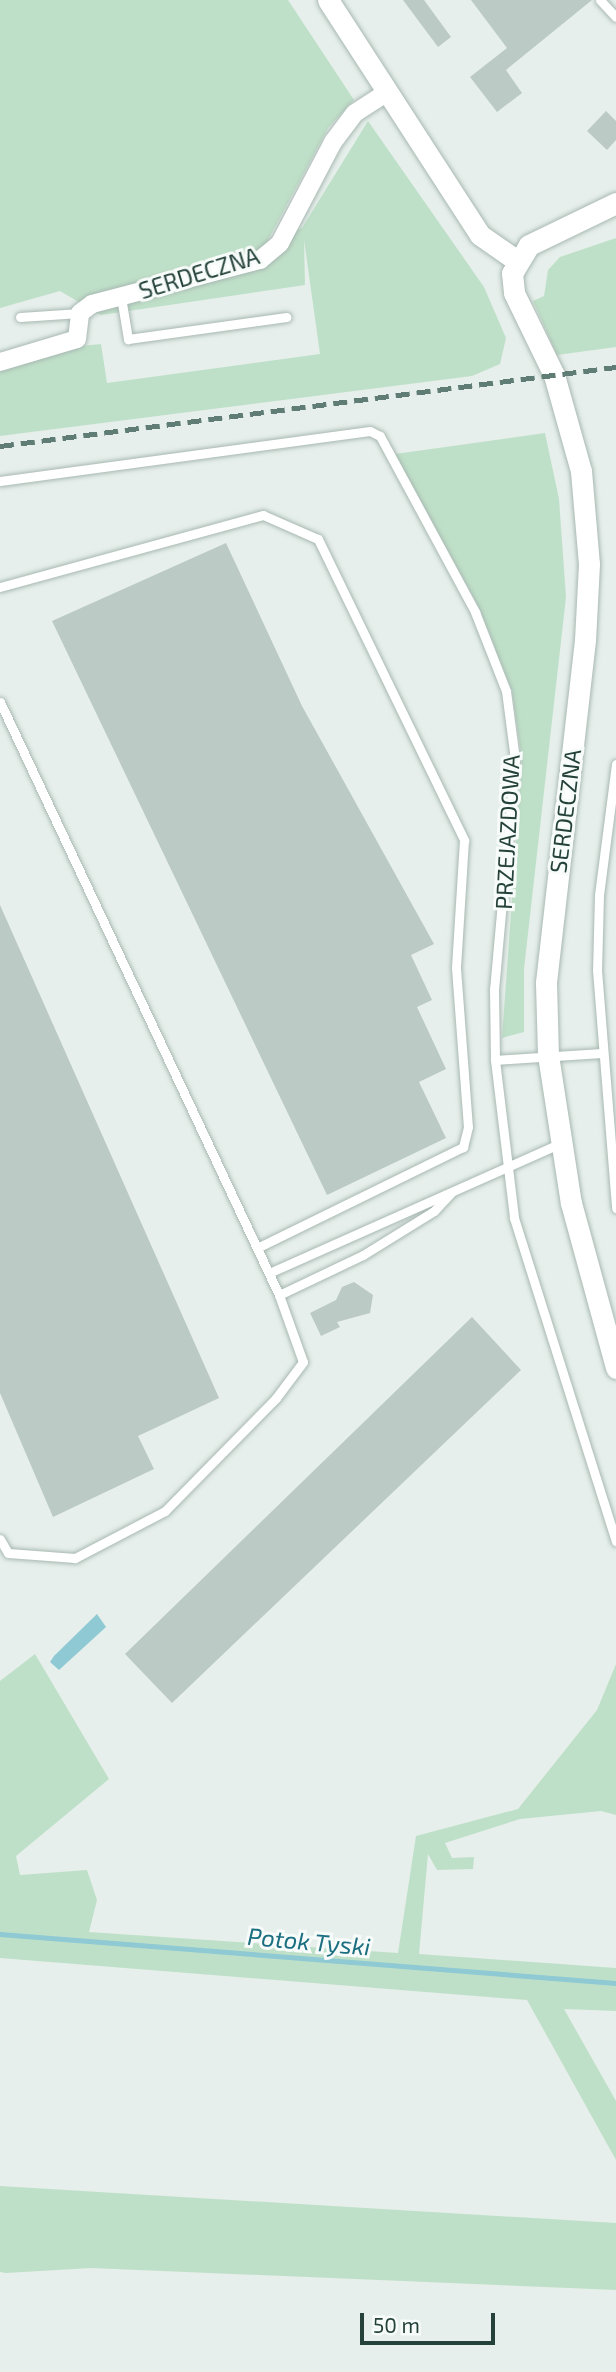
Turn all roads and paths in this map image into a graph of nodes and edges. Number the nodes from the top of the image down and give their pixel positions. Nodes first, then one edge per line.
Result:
1 (328, 0) edge
2 (600, 0) edge
3 (616, 17) edge
4 (386, 93) junction
5 (616, 203) edge
6 (516, 260) junction
7 (121, 297) junction
8 (80, 313) junction
9 (20, 317) dead end
10 (286, 317) dead end
11 (0, 362) edge
12 (0, 481) edge
13 (0, 587) edge
14 (0, 702) edge
15 (616, 764) edge
16 (601, 1053) junction
17 (548, 1055) junction
18 (495, 1060) junction
19 (559, 1144) junction
20 (508, 1170) junction
21 (451, 1193) junction
22 (616, 1208) edge
23 (257, 1248) junction
24 (269, 1273) junction
25 (279, 1295) junction
26 (616, 1368) edge
27 (0, 1539) edge
28 (616, 1541) edge

1 - 4 street
2 - 3 lane
4 - 6 street
4 - 7 street, SERDECZNA
5 - 6 street
6 - 17 street, SERDECZNA
7 - 8 street, SERDECZNA
7 - 10 lane
8 - 9 lane
8 - 11 street
12 - 18 lane, PRZEJAZDOWA
13 - 23 lane
14 - 23 lane
15 - 16 lane
16 - 17 lane
16 - 22 lane
17 - 18 lane
17 - 19 street, SERDECZNA
18 - 20 lane, PRZEJAZDOWA
19 - 20 lane
19 - 26 street, SERDECZNA
20 - 21 lane
20 - 28 lane, PRZEJAZDOWA
21 - 24 lane
21 - 25 lane
23 - 24 lane
24 - 25 lane
25 - 27 lane

